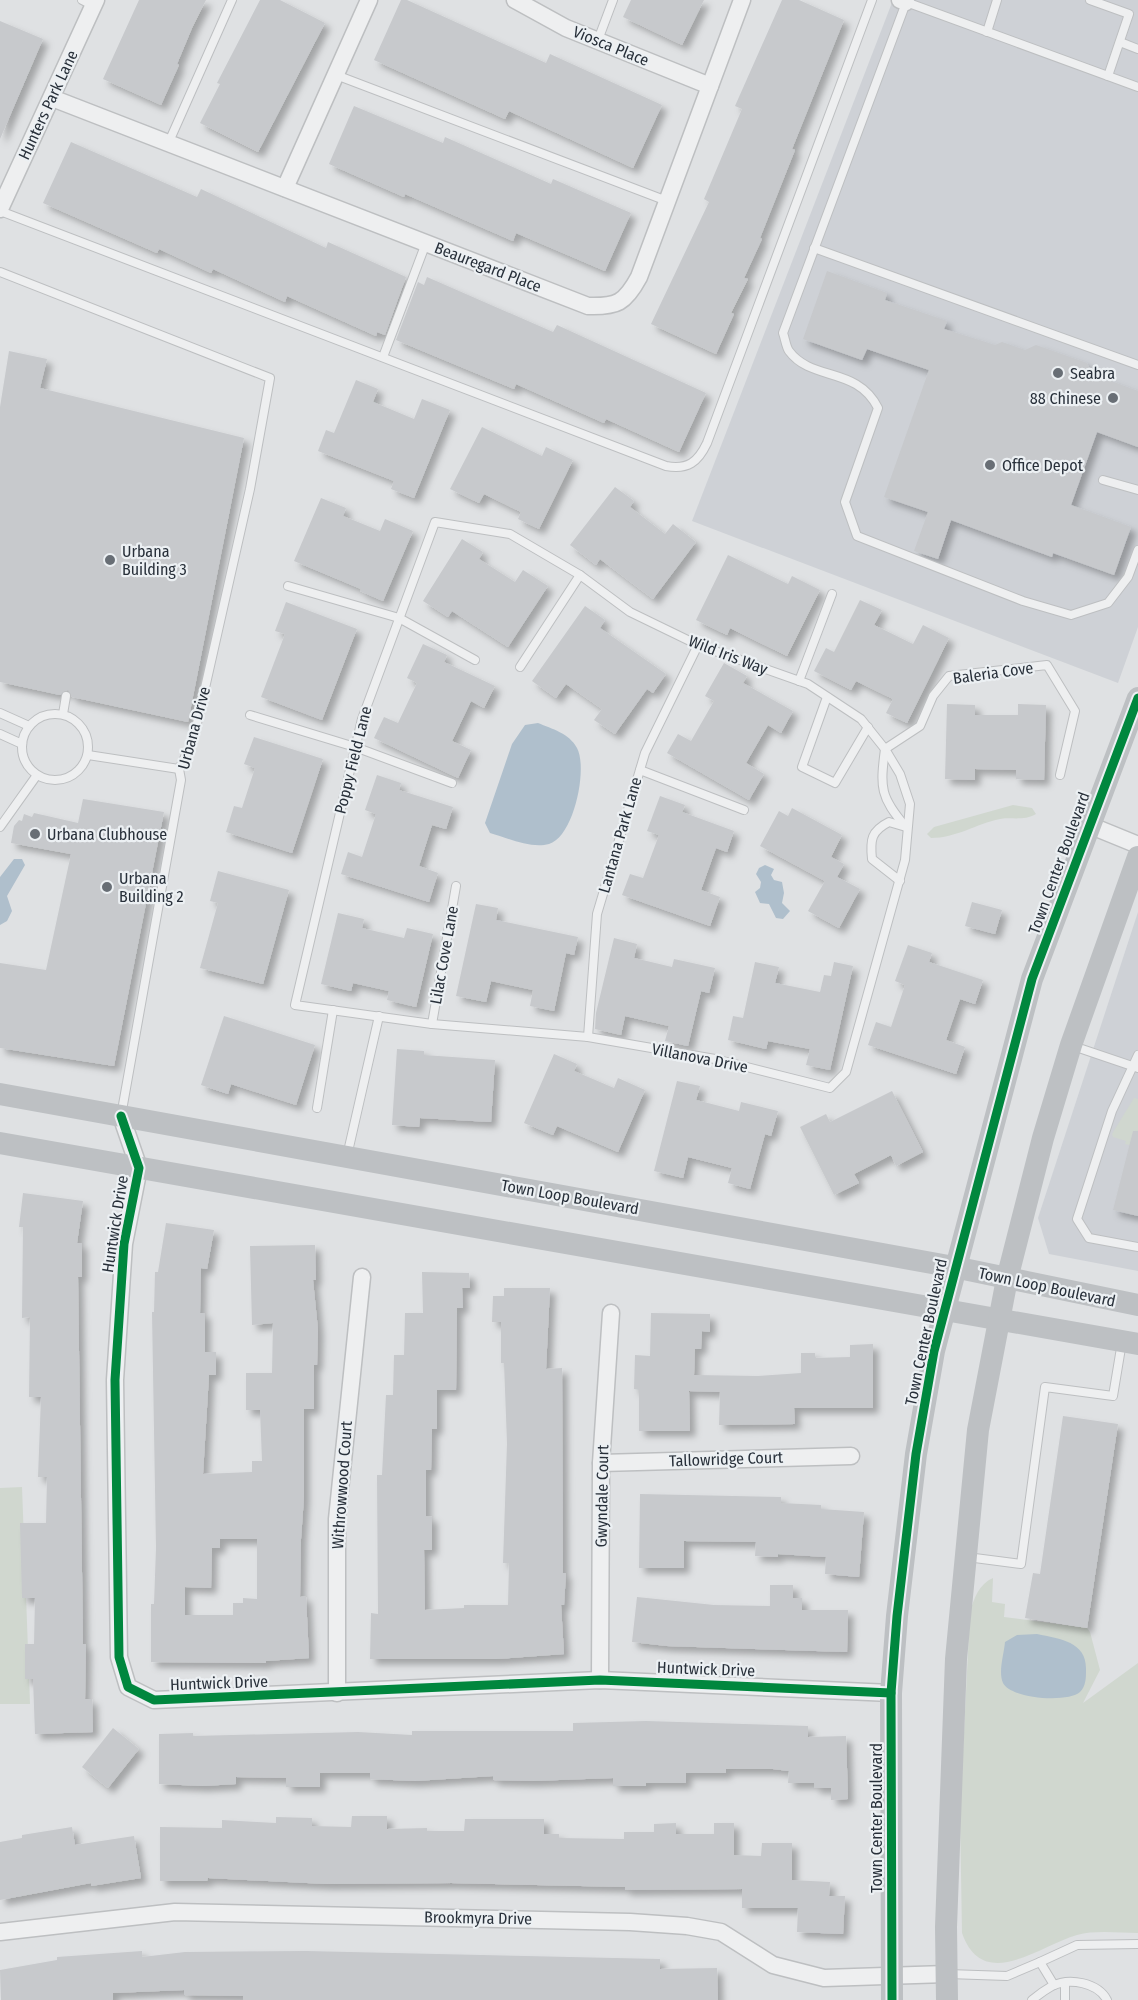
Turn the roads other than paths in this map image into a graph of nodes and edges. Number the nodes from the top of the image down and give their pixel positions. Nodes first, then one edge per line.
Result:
1 (232, 0) edge
2 (369, 0) edge
3 (515, 0) edge
4 (613, 0) edge
5 (742, 0) edge
6 (872, 0) edge
7 (998, 0) edge
8 (1090, 0) edge
9 (904, 1) edge
10 (91, 2) edge
11 (987, 32) junction
12 (598, 40) junction
13 (1120, 42) junction
14 (1138, 49) edge
15 (336, 75) junction
16 (1108, 76) junction
17 (710, 86) junction
18 (1138, 87) edge
19 (52, 98) junction
20 (167, 144) junction
21 (285, 188) junction
22 (667, 201) junction
23 (0, 210) edge
24 (426, 243) junction
25 (814, 248) junction
26 (0, 272) edge
27 (383, 357) junction
28 (1138, 365) edge
29 (1103, 480) dead end
30 (1138, 490) edge
31 (435, 522) joint
32 (1138, 550) edge
33 (580, 575) junction
34 (288, 586) dead end
35 (832, 594) dead end
36 (399, 618) junction
37 (698, 645) junction
38 (475, 660) dead end
39 (520, 668) dead end
40 (799, 681) junction
41 (66, 696) dead end
42 (827, 697) junction
43 (1138, 698) edge
44 (0, 713) edge
45 (63, 714) junction
46 (250, 715) dead end
47 (29, 726) junction
48 (868, 727) junction
49 (0, 734) edge
50 (22, 744) junction
51 (355, 747) junction
52 (885, 749) junction
53 (88, 755) junction
54 (179, 769) junction
55 (640, 770) junction
56 (37, 775) junction
57 (1060, 775) dead end
58 (453, 783) dead end
59 (744, 810) dead end
60 (1089, 825) junction
61 (0, 826) edge
62 (906, 827) junction
63 (1138, 845) edge
64 (1138, 857) edge
65 (900, 880) junction
66 (456, 886) dead end
67 (295, 1005) joint
68 (333, 1010) junction
69 (379, 1016) junction
70 (432, 1023) junction
71 (588, 1037) junction
72 (1071, 1045) junction
73 (1138, 1055) edge
74 (1136, 1067) edge
75 (0, 1094) edge
76 (317, 1108) dead end
77 (121, 1116) junction
78 (0, 1143) edge
79 (347, 1157) junction
80 (139, 1168) junction
81 (1138, 1247) edge
82 (954, 1267) junction
83 (363, 1277) dead end
84 (1007, 1279) junction
85 (1138, 1305) edge
86 (944, 1308) junction
87 (611, 1313) dead end
88 (998, 1321) junction
89 (1130, 1342) edge
90 (851, 1456) dead end
91 (601, 1463) junction
92 (966, 1557) junction
93 (600, 1680) junction
94 (337, 1693) junction
95 (891, 1693) junction
96 (0, 1932) edge
97 (1138, 1944) edge
98 (1040, 1962) junction
99 (946, 1974) junction
100 (892, 1977) junction
101 (1065, 1983) junction
102 (1054, 1985) junction
103 (892, 2000) edge
104 (946, 2000) edge
105 (1032, 2000) edge
106 (1065, 2000) edge
107 (1107, 2000) edge

1 - 20 lane
2 - 15 street
3 - 12 street, Viosca Place
4 - 12 lane
5 - 17 street, Beauregard Place
6 - 27 lane
7 - 11 lane
8 - 13 lane
9 - 11 lane
9 - 25 lane
10 - 19 street, Hunters Park Lane
11 - 16 lane
12 - 17 street, Viosca Place
13 - 14 lane
13 - 16 lane
15 - 21 street
15 - 22 lane
16 - 18 lane
17 - 22 street, Beauregard Place
19 - 20 street, Beauregard Place
19 - 23 street, Hunters Park Lane
20 - 21 street, Beauregard Place
21 - 24 street, Beauregard Place
22 - 24 street, Beauregard Place
23 - 27 lane
24 - 27 lane
25 - 28 lane
25 - 32 lane
26 - 54 lane, Urbana Drive
29 - 30 lane
31 - 33 lane, Wild Iris Way
31 - 36 lane, Poppy Field Lane
33 - 37 lane, Wild Iris Way
33 - 39 lane
34 - 36 lane
35 - 40 lane
36 - 38 lane
36 - 51 lane, Poppy Field Lane
37 - 40 lane, Wild Iris Way
37 - 55 lane, Lantana Park Lane
40 - 42 lane, Wild Iris Way
41 - 45 lane
42 - 48 lane, Wild Iris Way
42 - 48 lane
43 - 60 street, Town Center Boulevard
44 - 47 lane
45 - 47 lane
45 - 53 lane
46 - 51 lane
47 - 50 lane
48 - 52 lane, Wild Iris Way
49 - 50 lane
50 - 56 lane
51 - 58 lane
51 - 67 lane, Poppy Field Lane
52 - 57 lane, Baleria Cove
52 - 62 lane, Wild Iris Way
52 - 62 lane
53 - 54 lane
53 - 56 lane
54 - 77 lane, Urbana Drive
55 - 59 lane
55 - 71 lane, Lantana Park Lane
56 - 61 lane
60 - 63 street
60 - 82 street, Town Center Boulevard
62 - 65 lane, Villanova Drive
62 - 65 lane
64 - 72 street
65 - 71 lane, Villanova Drive
66 - 70 lane, Lilac Cove Lane
67 - 68 lane, Villanova Drive
68 - 69 lane, Villanova Drive
68 - 76 lane
69 - 70 lane, Villanova Drive
69 - 79 lane
70 - 71 lane, Villanova Drive
72 - 74 lane
72 - 84 street
73 - 74 lane
74 - 81 lane
75 - 77 street, Town Loop Boulevard
77 - 79 street, Town Loop Boulevard
77 - 80 street, Huntwick Drive
78 - 80 street
79 - 82 street, Town Loop Boulevard
80 - 86 street
80 - 94 street, Huntwick Drive
82 - 84 street, Town Loop Boulevard
82 - 86 street, Town Center Boulevard
83 - 94 street, Withrowwood Court
84 - 85 street, Town Loop Boulevard
84 - 88 street
86 - 88 street
86 - 95 street, Town Center Boulevard
87 - 91 street, Gwyndale Court
88 - 89 street
88 - 92 street
89 - 92 lane
90 - 91 street, Tallowridge Court
91 - 93 street, Gwyndale Court
92 - 99 street
93 - 94 street, Huntwick Drive
93 - 95 street, Huntwick Drive
95 - 100 street, Town Center Boulevard
96 - 100 street, Brookmyra Drive
97 - 98 lane
98 - 99 lane
98 - 102 lane
99 - 100 street, Brookmyra Drive
99 - 104 street
100 - 103 street, Town Center Boulevard
101 - 102 lane
101 - 106 lane
101 - 107 lane
102 - 105 lane

